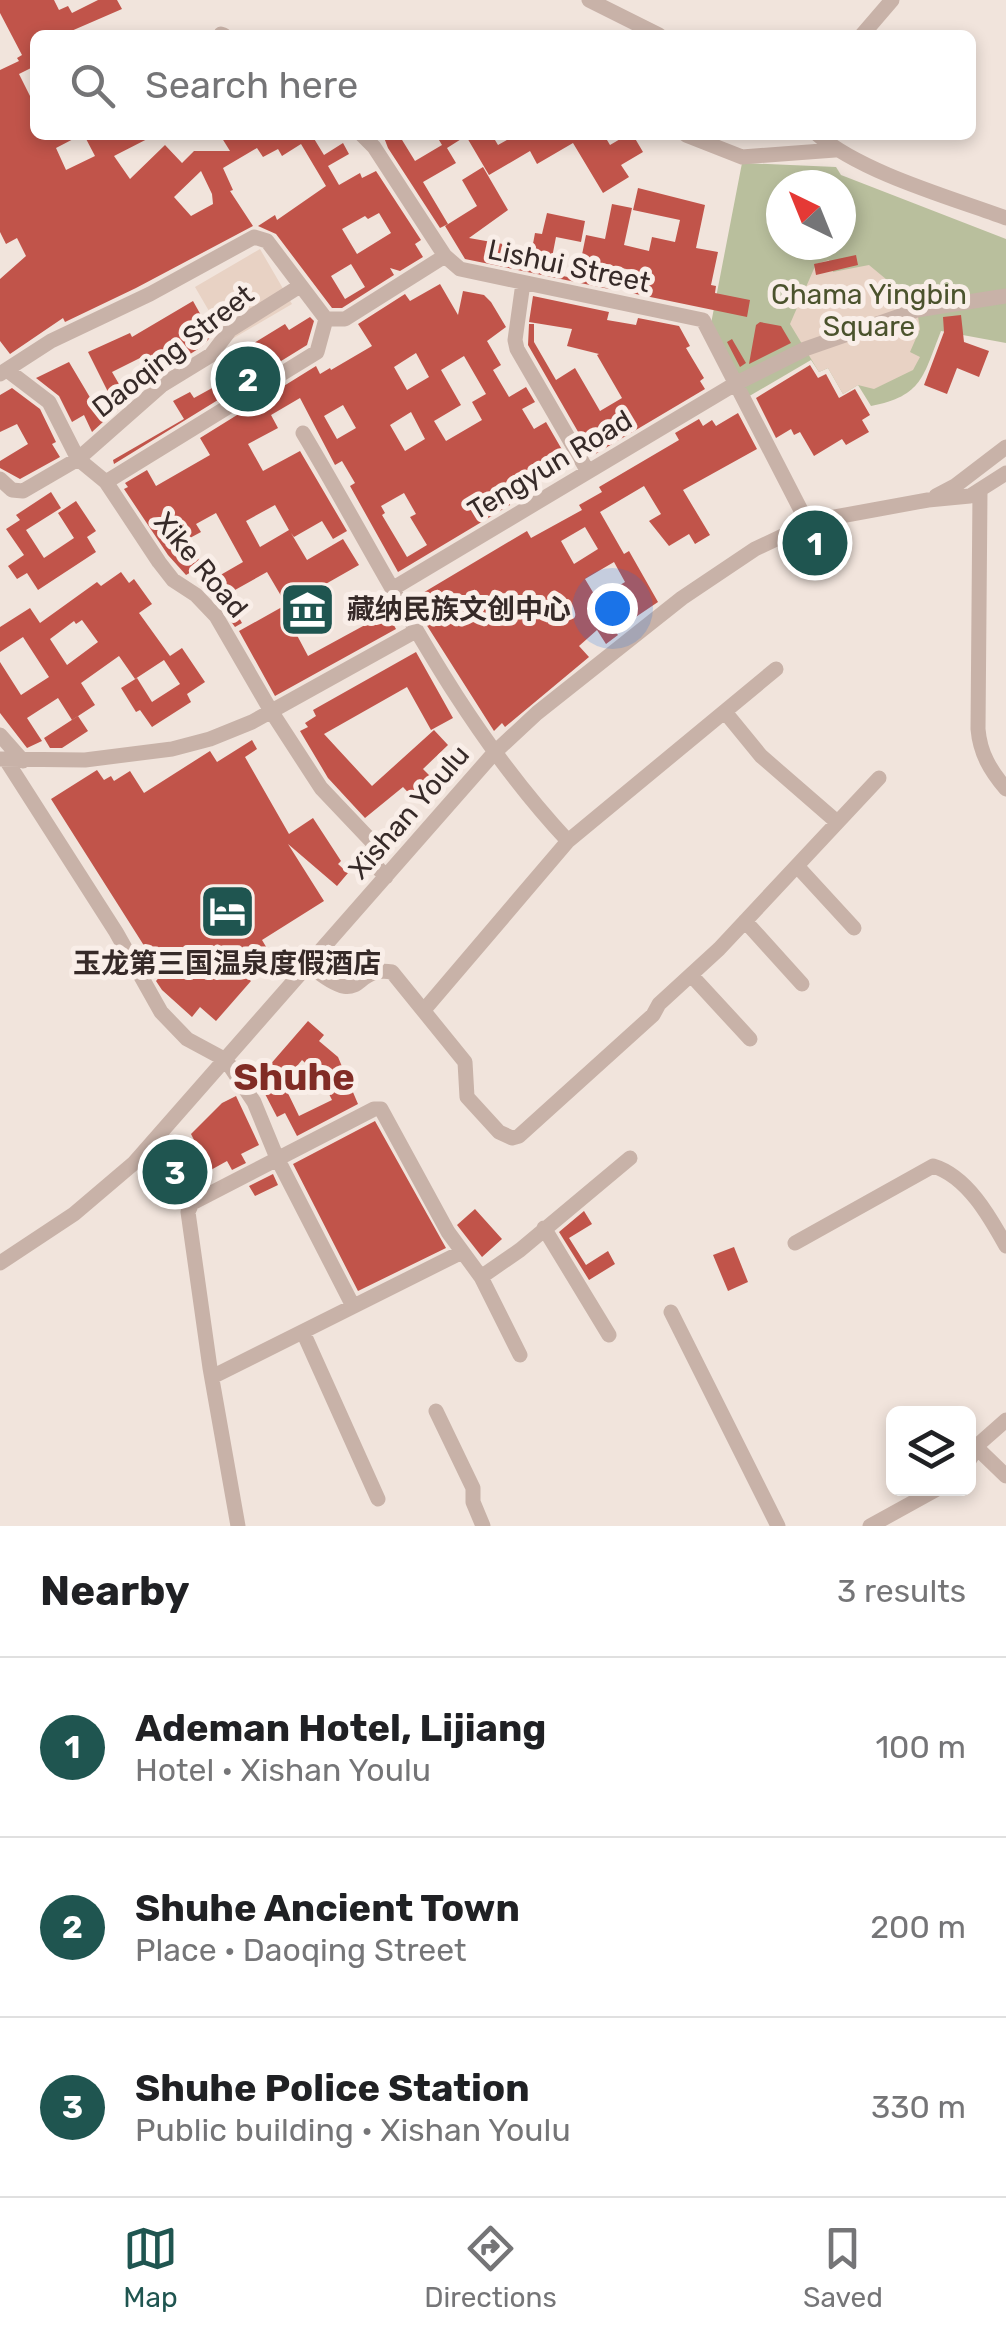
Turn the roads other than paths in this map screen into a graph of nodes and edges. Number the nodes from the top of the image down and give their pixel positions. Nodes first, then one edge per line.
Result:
1 (589, 0) edge
2 (892, 0) edge
3 (629, 21) junction
4 (622, 30) edge
5 (649, 30) edge
6 (866, 30) edge
7 (367, 140) edge
8 (699, 140) edge
9 (824, 140) edge
10 (835, 150) junction
11 (1006, 218) edge
12 (445, 256) junction
13 (523, 282) junction
14 (300, 286) junction
15 (1006, 296) edge
16 (326, 319) junction
17 (4, 372) edge
18 (736, 384) junction
19 (303, 434) dead end
20 (1006, 447) edge
21 (78, 458) junction
22 (588, 470) junction
23 (1006, 473) edge
24 (0, 479) edge
25 (106, 482) junction
26 (980, 491) junction
27 (928, 500) junction
28 (808, 524) junction
29 (392, 589) junction
30 (414, 632) junction
31 (776, 669) dead end
32 (270, 711) junction
33 (724, 712) junction
34 (0, 735) edge
35 (494, 754) junction
36 (9, 760) edge
37 (879, 778) dead end
38 (1006, 789) edge
39 (837, 822) junction
40 (568, 841) junction
41 (797, 866) junction
42 (386, 876) junction
43 (745, 921) junction
44 (854, 928) dead end
45 (309, 965) junction
46 (690, 975) junction
47 (802, 984) dead end
48 (424, 1010) junction
49 (750, 1039) dead end
50 (226, 1060) junction
51 (277, 1158) junction
52 (630, 1158) dead end
53 (544, 1228) junction
54 (794, 1243) dead end
55 (1006, 1246) edge
56 (462, 1252) junction
57 (0, 1263) edge
58 (480, 1278) junction
59 (354, 1306) junction
60 (671, 1312) dead end
61 (302, 1332) junction
62 (609, 1336) dead end
63 (520, 1355) dead end
64 (212, 1377) junction
65 (436, 1411) dead end
66 (1006, 1420) edge
67 (976, 1451) edge
68 (976, 1457) edge
69 (1006, 1476) edge
70 (924, 1496) edge
71 (378, 1498) dead end
72 (238, 1526) edge
73 (483, 1526) edge
74 (778, 1526) edge
75 (870, 1526) edge

1 - 3 street
2 - 6 street
3 - 4 street
3 - 5 street
7 - 12 street, Lishui Street
8 - 10 street
9 - 10 street
10 - 11 street
12 - 13 street, Lishui Street
12 - 16 street
13 - 18 street, Lishui Street
13 - 22 street
14 - 16 street
14 - 17 street
14 - 21 street, Daoqing Street
15 - 18 street, Tengyun Road
16 - 25 street
17 - 21 street, Xike Road
18 - 22 street, Tengyun Road
18 - 28 street
19 - 29 street
20 - 27 street
21 - 24 street, Daoqing Street
21 - 25 street, Xike Road
22 - 29 street, Tengyun Road
23 - 26 street
25 - 32 street, Xike Road
26 - 27 street, Xishan Youlu
26 - 38 street
27 - 28 street, Xishan Youlu
28 - 35 street, Xishan Youlu
29 - 30 street
30 - 32 street
30 - 35 street
31 - 33 street
32 - 36 street
32 - 42 street, Xike Road
33 - 39 street
33 - 40 street
34 - 36 street
35 - 40 street
35 - 42 street, Xishan Youlu
36 - 50 street
37 - 39 street
39 - 41 street
40 - 48 street
41 - 43 street
41 - 44 street
42 - 45 street, Xishan Youlu
43 - 46 street
43 - 47 street
45 - 48 street
45 - 50 street, Xishan Youlu
46 - 48 street
46 - 49 street
50 - 51 street
50 - 57 street, Xishan Youlu
51 - 56 street
51 - 59 street
51 - 64 street
52 - 53 street
53 - 58 street
53 - 62 street
54 - 55 street
56 - 58 street
56 - 59 street
58 - 63 street
59 - 61 street
60 - 74 street
61 - 64 street
61 - 71 street
64 - 72 street
65 - 73 street
66 - 67 street
68 - 69 street
70 - 75 street

